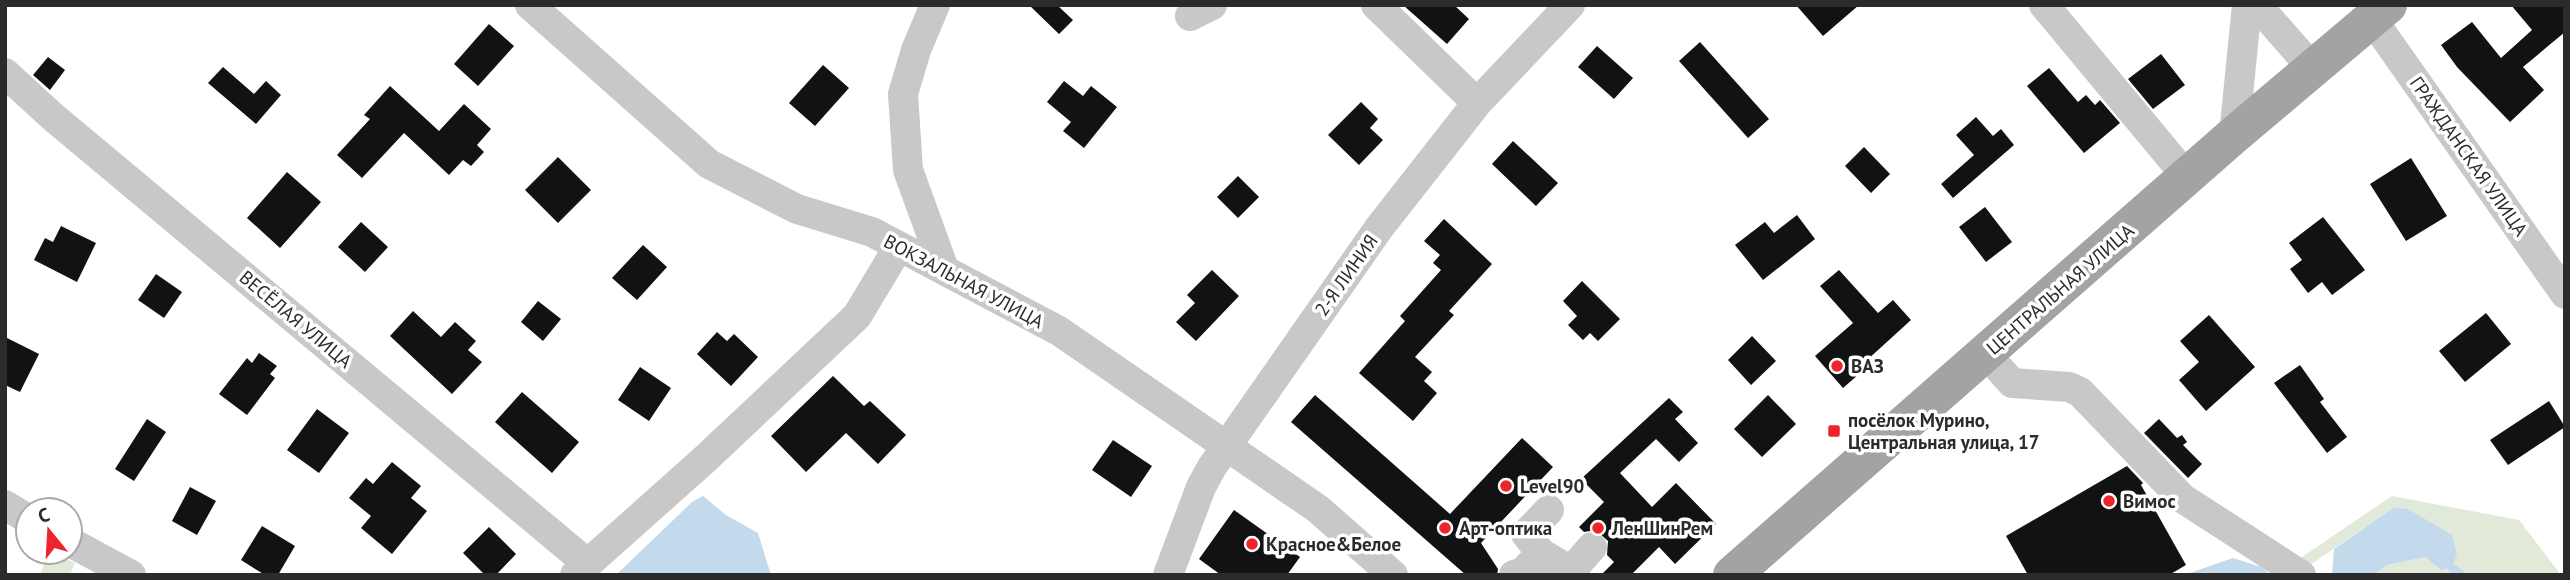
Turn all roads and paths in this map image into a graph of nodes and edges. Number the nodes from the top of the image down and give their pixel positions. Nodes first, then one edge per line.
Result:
1 (530, 5) edge
2 (935, 5) edge
3 (1376, 5) edge
4 (1570, 5) edge
5 (2043, 5) edge
6 (2246, 5) edge
7 (2257, 5) edge
8 (2380, 12) edge
9 (2313, 69) junction
10 (5, 73) edge
11 (1477, 103) junction
12 (2234, 135) junction
13 (2187, 177) junction
14 (899, 246) junction
15 (944, 269) junction
16 (2565, 294) edge
17 (1986, 354) junction
18 (1228, 444) junction
19 (1549, 510) dead end
20 (1592, 547) dead end
21 (84, 550) edge
22 (1541, 553) junction
23 (581, 569) edge
24 (1379, 571) edge
25 (131, 575) edge
26 (1168, 575) edge
27 (1514, 575) edge
28 (1732, 575) edge
29 (2301, 575) edge

1 - 14 street, ВОКЗАЛЬНАЯ УЛИЦА
2 - 15 street
3 - 11 street
4 - 11 street, 2-Я ЛИНИЯ
5 - 13 street
6 - 12 street
7 - 9 street
8 - 9 main road, ЦЕНТРАЛЬНАЯ УЛИЦА
8 - 16 street, ГРАЖДАНСКАЯ УЛИЦА
9 - 12 main road, ЦЕНТРАЛЬНАЯ УЛИЦА
10 - 23 street, ВЕСЁЛАЯ УЛИЦА
11 - 18 street, 2-Я ЛИНИЯ
12 - 13 main road, ЦЕНТРАЛЬНАЯ УЛИЦА
13 - 17 main road, ЦЕНТРАЛЬНАЯ УЛИЦА
14 - 15 street, ВОКЗАЛЬНАЯ УЛИЦА
14 - 23 street
15 - 18 street, ВОКЗАЛЬНАЯ УЛИЦА
17 - 28 main road, ЦЕНТРАЛЬНАЯ УЛИЦА
17 - 29 street
18 - 24 street, ВОКЗАЛЬНАЯ УЛИЦА
18 - 26 street, 2-Я ЛИНИЯ
19 - 22 street
20 - 22 street
21 - 25 street
22 - 27 street

